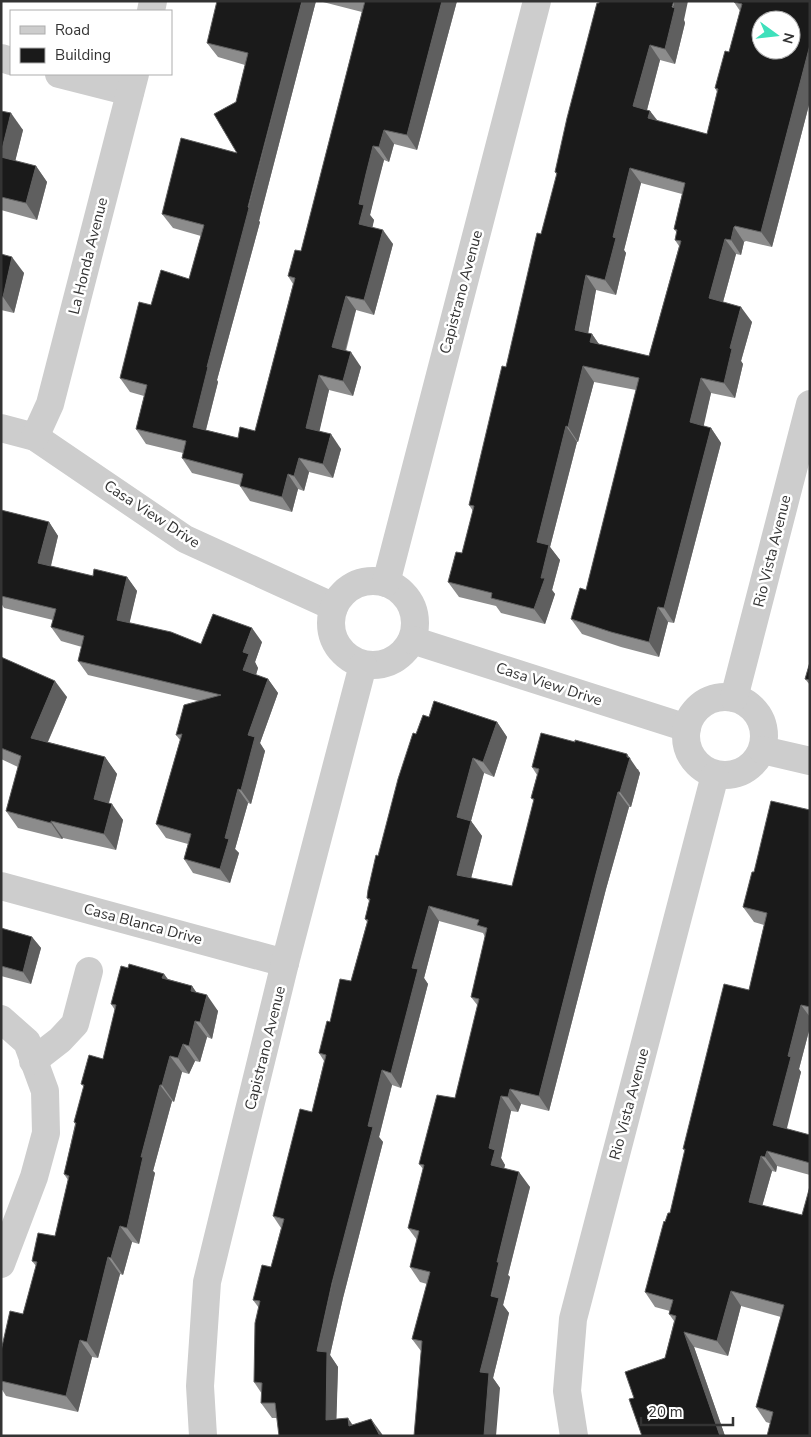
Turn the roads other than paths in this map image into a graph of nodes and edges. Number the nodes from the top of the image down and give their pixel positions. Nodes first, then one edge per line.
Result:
1 (537, 1) edge
2 (68, 75) edge
3 (132, 83) edge
4 (810, 404) edge
5 (1, 428) edge
6 (36, 437) junction
7 (386, 582) junction
8 (334, 606) junction
9 (412, 640) junction
10 (363, 665) junction
11 (734, 698) junction
12 (687, 728) junction
13 (762, 750) junction
14 (810, 762) edge
15 (715, 774) junction
16 (1, 886) edge
17 (285, 963) junction
18 (89, 971) dead end
19 (1, 1019) edge
20 (33, 1060) junction
21 (1, 1264) edge
22 (203, 1436) edge
23 (574, 1436) edge

1 - 7 street, Capistrano Avenue
2 - 3 street
3 - 6 street, La Honda Avenue
4 - 11 street, Rio Vista Avenue
5 - 6 street, Casa View Drive
6 - 8 street, Casa View Drive
7 - 8 street
7 - 9 street
8 - 10 street
9 - 10 street
9 - 12 street, Casa View Drive
10 - 17 street, Capistrano Avenue
11 - 12 street
11 - 13 street
12 - 15 street
13 - 14 street
13 - 15 street
15 - 23 street, Rio Vista Avenue
16 - 17 street, Casa Blanca Drive
17 - 22 street, Capistrano Avenue
18 - 20 street
19 - 20 street
20 - 21 street

